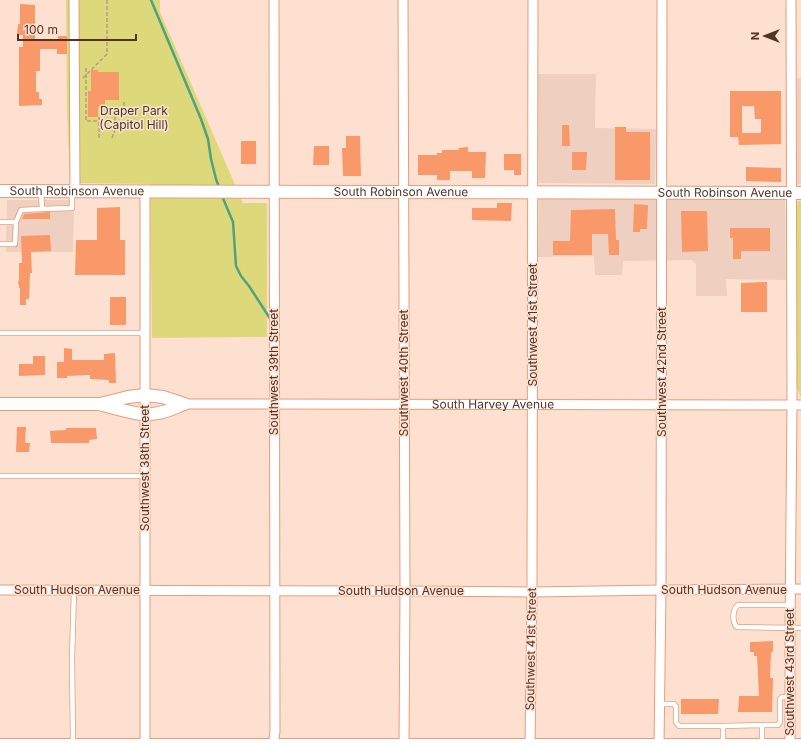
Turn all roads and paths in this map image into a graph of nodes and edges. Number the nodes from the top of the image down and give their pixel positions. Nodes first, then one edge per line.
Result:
1 (74, 0) edge
2 (107, 0) edge
3 (274, 0) edge
4 (403, 0) edge
5 (533, 0) edge
6 (662, 0) edge
7 (791, 0) edge
8 (796, 28) edge
9 (86, 68) dead end
10 (86, 75) junction
11 (74, 81) junction
12 (124, 100) dead end
13 (99, 117) dead end
14 (99, 121) junction
15 (99, 138) dead end
16 (112, 138) dead end
17 (0, 191) edge
18 (41, 191) junction
19 (74, 191) junction
20 (145, 192) junction
21 (275, 192) junction
22 (404, 192) junction
23 (533, 192) junction
24 (662, 193) junction
25 (796, 193) edge
26 (42, 208) junction
27 (0, 222) edge
28 (16, 222) junction
29 (0, 244) edge
30 (0, 333) edge
31 (145, 333) junction
32 (145, 395) junction
33 (0, 404) edge
34 (100, 404) junction
35 (184, 404) junction
36 (273, 404) junction
37 (662, 404) junction
38 (404, 405) junction
39 (532, 405) junction
40 (796, 405) edge
41 (145, 414) junction
42 (0, 476) edge
43 (145, 476) junction
44 (790, 589) junction
45 (801, 589) edge
46 (0, 590) edge
47 (74, 590) junction
48 (145, 590) junction
49 (274, 590) junction
50 (405, 590) junction
51 (661, 590) junction
52 (532, 592) junction
53 (790, 605) junction
54 (790, 628) junction
55 (801, 628) edge
56 (790, 697) junction
57 (660, 704) junction
58 (762, 725) junction
59 (723, 726) junction
60 (0, 745) edge
61 (73, 745) junction
62 (146, 745) junction
63 (404, 745) junction
64 (530, 745) junction
65 (659, 745) junction
66 (723, 745) junction
67 (762, 745) junction
68 (796, 745) edge
69 (273, 746) edge
70 (688, 746) edge
71 (432, 747) edge

1 - 11 street
2 - 10 path
3 - 21 street, Southwest 39th Street
4 - 22 street, Southwest 40th Street
5 - 23 street, Southwest 41st Street
6 - 24 street, Southwest 42nd Street
7 - 8 street, Southwest 43rd Street
8 - 25 street, Southwest 43rd Street
9 - 10 path
10 - 11 path
10 - 14 path
11 - 19 street
12 - 16 path
13 - 14 path
14 - 15 path
17 - 18 street, South Robinson Avenue
18 - 19 street, South Robinson Avenue
18 - 26 lane
19 - 20 street, South Robinson Avenue
19 - 26 lane
20 - 21 street, South Robinson Avenue
20 - 31 street, Southwest 38th Street
21 - 22 street, South Robinson Avenue
21 - 36 street, Southwest 39th Street
22 - 23 street, South Robinson Avenue
22 - 38 street, Southwest 40th Street
23 - 24 street, South Robinson Avenue
23 - 39 street, Southwest 41st Street
24 - 25 street, South Robinson Avenue
24 - 37 street, Southwest 42nd Street
25 - 40 street, Southwest 43rd Street
26 - 28 lane
27 - 28 lane
28 - 29 lane
30 - 31 lane
31 - 32 street, Southwest 38th Street
32 - 34 street, South Harvey Avenue
32 - 35 street, South Harvey Avenue
32 - 41 street, Southwest 38th Street
33 - 34 street, South Harvey Avenue
34 - 41 street, South Harvey Avenue
35 - 36 street, South Harvey Avenue
35 - 41 street, South Harvey Avenue
36 - 38 street, South Harvey Avenue
36 - 49 street, Southwest 39th Street
37 - 39 street, South Harvey Avenue
37 - 40 street, South Harvey Avenue
37 - 51 street, Southwest 42nd Street
38 - 39 street, South Harvey Avenue
38 - 50 street, Southwest 40th Street
39 - 52 street, Southwest 41st Street
40 - 44 street, Southwest 43rd Street
41 - 43 street, Southwest 38th Street
42 - 43 lane
43 - 48 street, Southwest 38th Street
44 - 45 street, South Hudson Avenue
44 - 51 street, South Hudson Avenue
44 - 53 street, Southwest 43rd Street
46 - 47 street, South Hudson Avenue
47 - 48 street, South Hudson Avenue
47 - 61 lane
48 - 49 street, South Hudson Avenue
48 - 62 street, Southwest 38th Street
49 - 50 street, South Hudson Avenue
49 - 69 street, Southwest 39th Street
50 - 52 street, South Hudson Avenue
50 - 63 street, Southwest 40th Street
51 - 52 street, South Hudson Avenue
51 - 57 street, Southwest 42nd Street
52 - 64 street, Southwest 41st Street
53 - 54 street, Southwest 43rd Street
53 - 54 lane
54 - 55 lane
54 - 56 street, Southwest 43rd Street
56 - 58 lane
56 - 68 street, Southwest 43rd Street
57 - 59 lane
57 - 65 street, Southwest 42nd Street
58 - 59 lane
58 - 67 lane
59 - 66 lane
60 - 61 street
61 - 62 street
62 - 69 street
63 - 69 street
63 - 71 street
64 - 65 street
64 - 71 street
65 - 70 street
66 - 67 street
66 - 70 street
67 - 68 street

